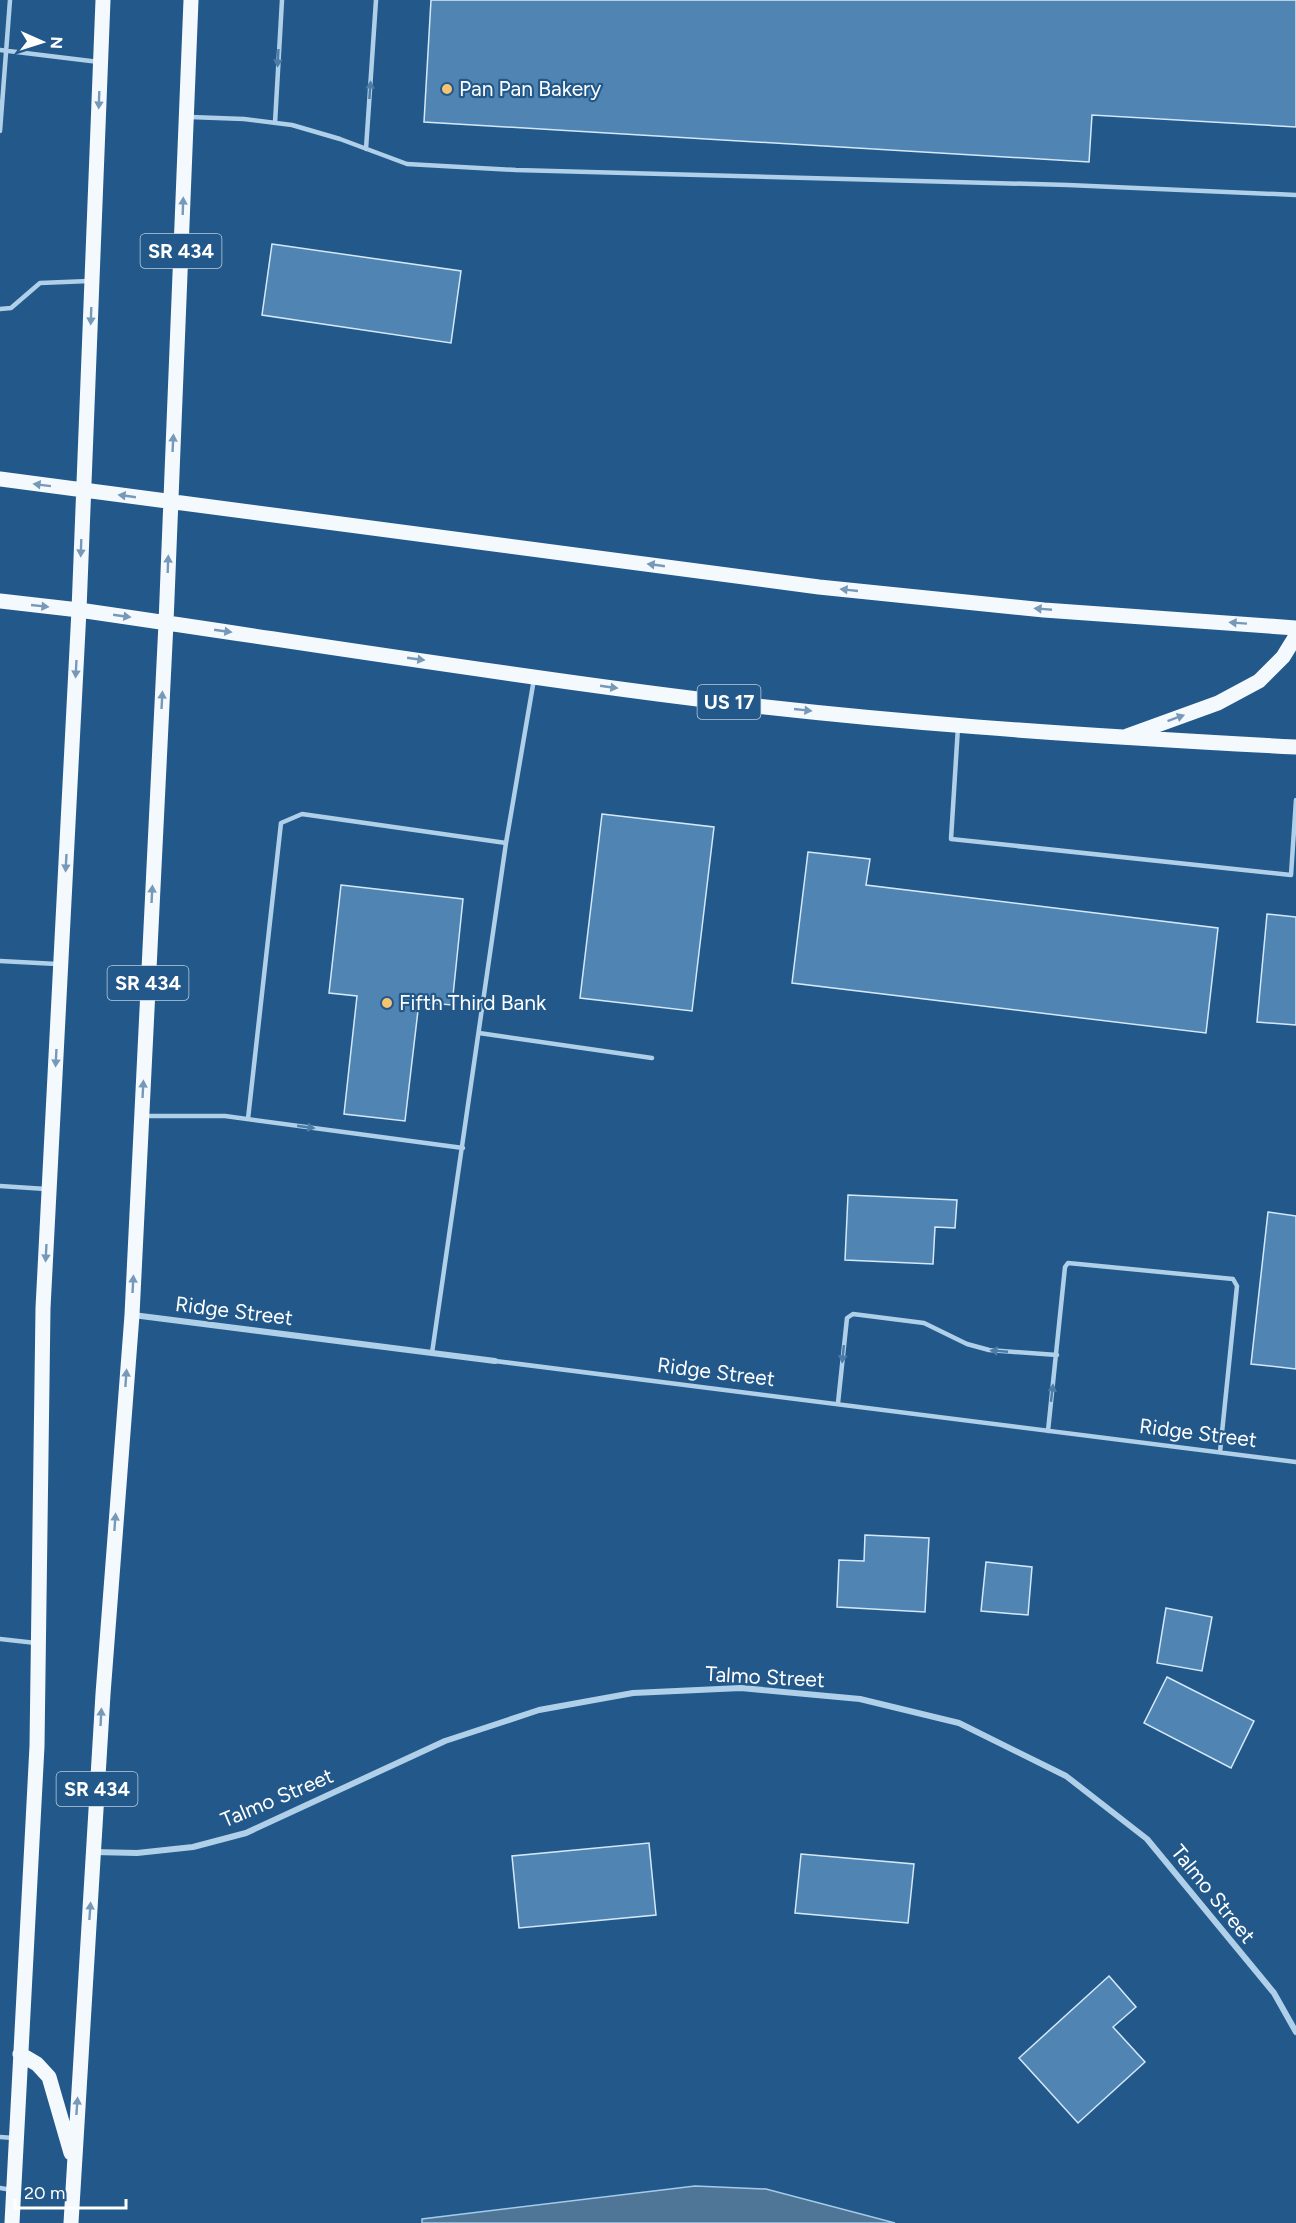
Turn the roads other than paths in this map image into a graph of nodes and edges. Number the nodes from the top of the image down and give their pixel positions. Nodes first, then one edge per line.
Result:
1 (10, 0) edge
2 (103, 0) edge
3 (191, 0) edge
4 (282, 0) edge
5 (376, 0) edge
6 (0, 50) edge
7 (7, 51) junction
8 (101, 63) junction
9 (187, 117) junction
10 (275, 123) junction
11 (0, 131) edge
12 (366, 149) junction
13 (1296, 195) edge
14 (92, 281) junction
15 (0, 309) edge
16 (0, 479) edge
17 (83, 490) junction
18 (171, 501) junction
19 (0, 601) edge
20 (79, 610) junction
21 (166, 623) junction
22 (1296, 628) edge
23 (1296, 636) edge
24 (534, 676) junction
25 (958, 725) junction
26 (1121, 738) junction
27 (1296, 747) edge
28 (1296, 800) edge
29 (506, 843) junction
30 (1294, 877) edge
31 (0, 961) edge
32 (61, 964) junction
33 (479, 1033) junction
34 (652, 1058) dead end
35 (142, 1116) junction
36 (248, 1119) junction
37 (463, 1148) junction
38 (0, 1186) edge
39 (49, 1189) junction
40 (132, 1315) junction
41 (432, 1353) junction
42 (1057, 1355) junction
43 (495, 1361) joint
44 (838, 1403) junction
45 (1048, 1431) junction
46 (1220, 1452) junction
47 (1296, 1462) edge
48 (0, 1639) edge
49 (38, 1643) junction
50 (94, 1852) junction
51 (1296, 2032) edge
52 (20, 2054) junction
53 (0, 2137) edge
54 (16, 2138) junction
55 (74, 2164) junction
56 (7, 2189) edge
57 (12, 2223) edge
58 (71, 2223) edge

1 - 7 lane
2 - 8 main road, SR 434
3 - 9 main road, SR 434
4 -> 10 lane
12 -> 5 lane
6 - 7 lane
7 - 8 lane
7 - 11 lane
8 -> 14 main road, SR 434
9 - 10 lane
18 -> 9 main road, SR 434
10 - 12 lane
12 - 13 lane
14 - 15 lane
14 -> 17 main road, SR 434
17 -> 16 main road
18 -> 17 main road
17 -> 20 main road, SR 434
21 -> 18 main road, SR 434
22 -> 18 main road
19 -> 20 main road, US 17
20 -> 21 main road, US 17
20 -> 32 main road, SR 434
21 -> 24 main road, US 17
35 -> 21 main road, SR 434
26 -> 23 main road
24 -> 25 main road, US 17
24 - 29 lane
25 - 26 main road, US 17
25 - 30 lane
26 - 27 main road, US 17
28 - 30 lane
29 - 33 lane
29 - 36 lane
31 - 32 lane
32 -> 39 main road, SR 434
33 - 34 lane
33 - 37 lane
35 - 36 lane
40 -> 35 main road, SR 434
36 -> 37 lane
37 - 41 lane
38 - 39 lane
39 -> 49 main road, SR 434
40 - 41 street, Ridge Street
50 -> 40 main road, SR 434
41 - 43 street, Ridge Street
42 -> 44 lane
45 -> 42 lane
42 - 46 lane
43 - 44 lane, Ridge Street
44 - 45 lane, Ridge Street
45 - 46 lane, Ridge Street
46 - 47 lane, Ridge Street
48 - 49 lane
49 - 52 main road, SR 434
50 - 51 street, Talmo Street
55 -> 50 main road, SR 434
52 - 54 main road, SR 434
52 - 55 main road
53 - 54 lane
54 - 56 main road, SR 434
55 - 58 main road, SR 434
56 - 57 main road, SR 434

